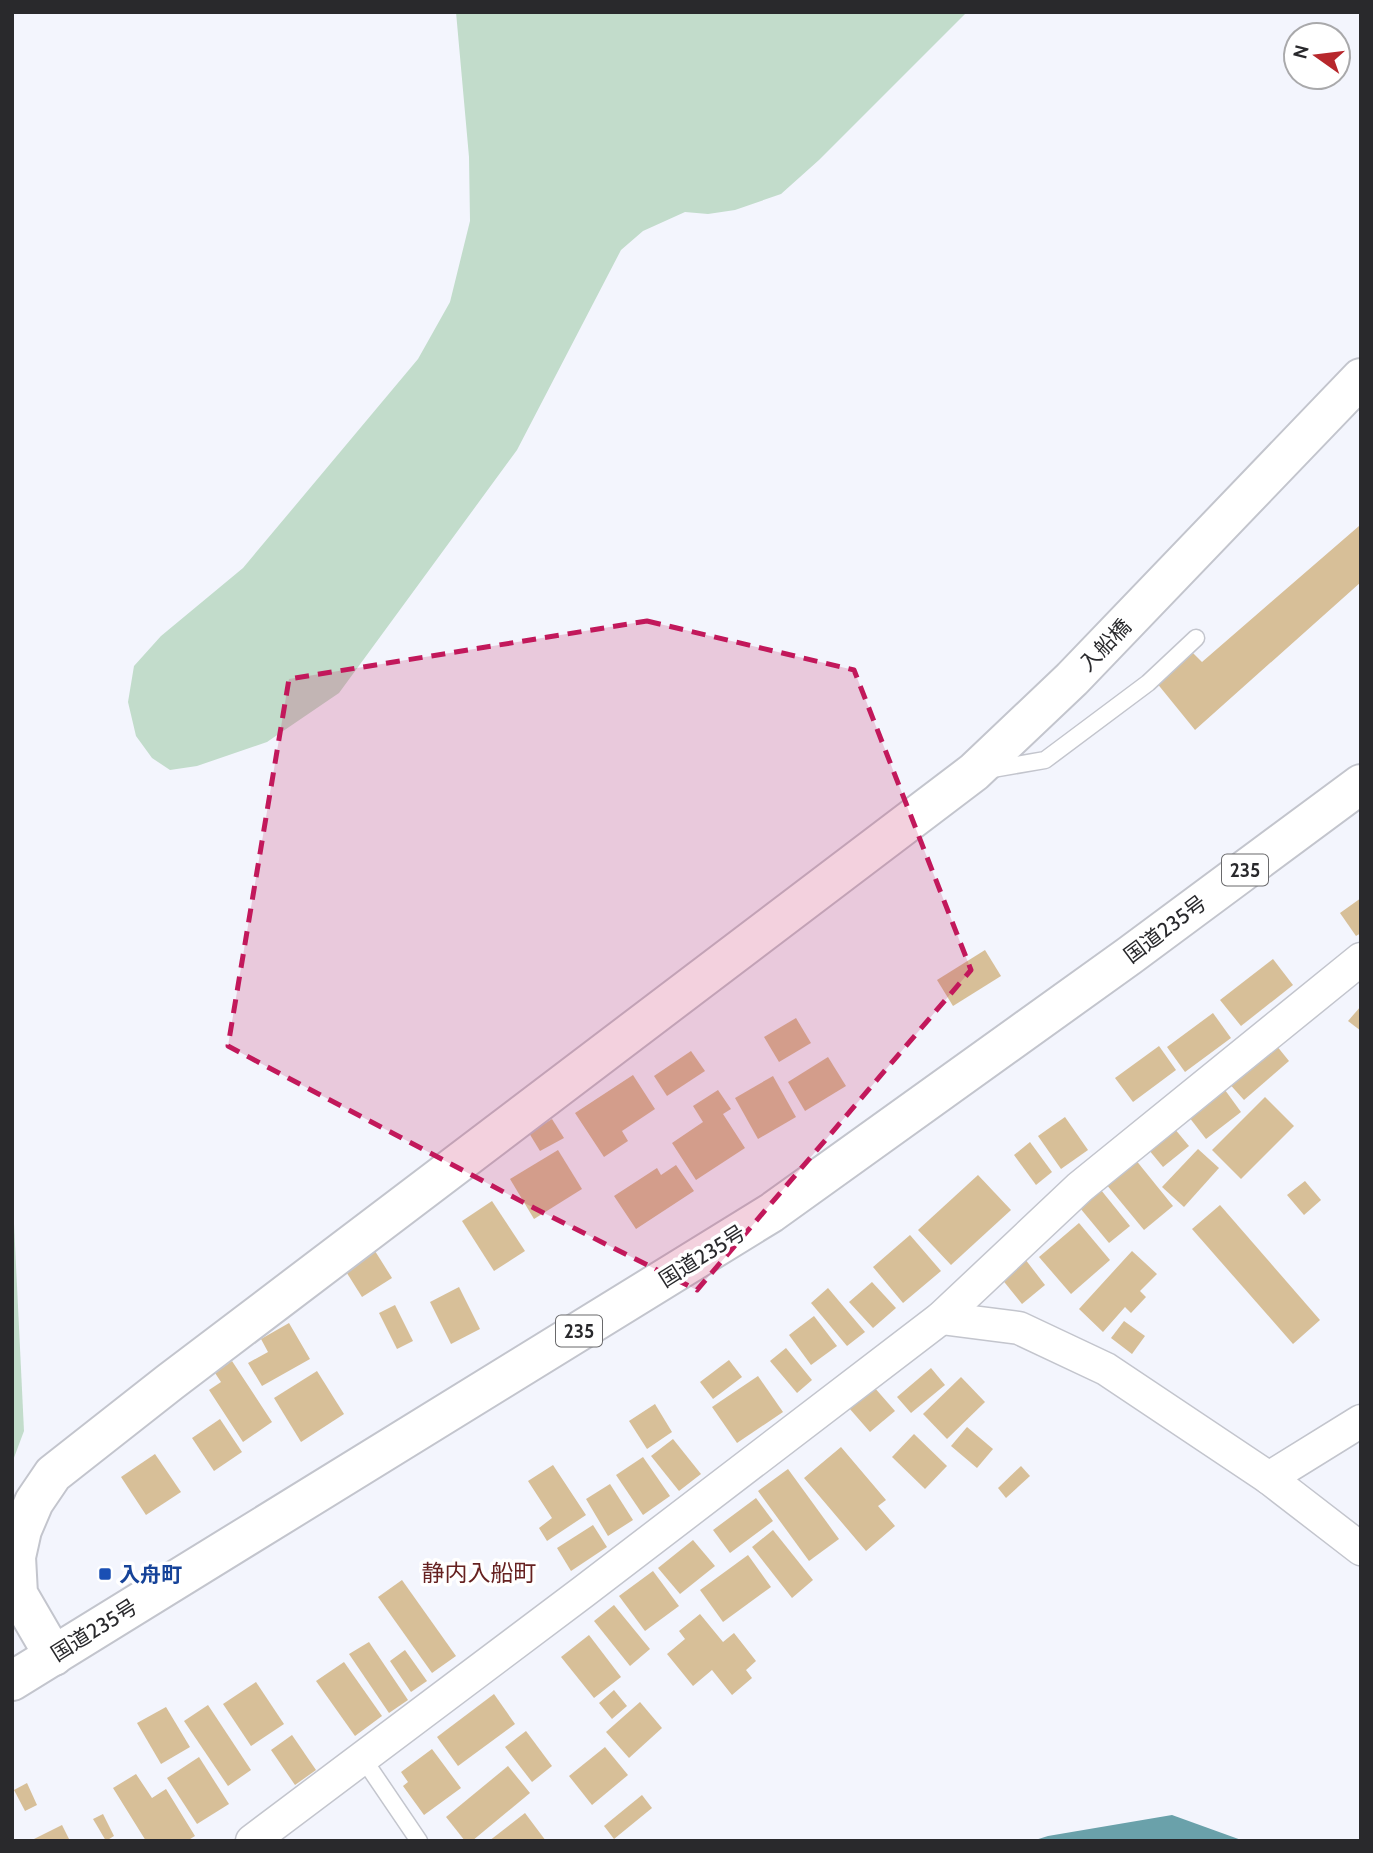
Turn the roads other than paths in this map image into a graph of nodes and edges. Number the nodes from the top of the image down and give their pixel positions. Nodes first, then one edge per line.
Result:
1 (1361, 378) edge
2 (1196, 638) dead end
3 (974, 772) junction
4 (1361, 784) edge
5 (1361, 959) edge
6 (941, 1318) junction
7 (1361, 1421) edge
8 (1269, 1478) junction
9 (1361, 1549) edge
10 (54, 1656) junction
11 (12, 1681) edge
12 (362, 1757) junction
13 (252, 1841) edge
14 (419, 1841) edge

1 - 3 main road, 入船橋
2 - 3 lane
3 - 10 main road, 入船橋
4 - 10 main road, 国道235号 / 235
5 - 6 street
6 - 8 street
6 - 12 street
7 - 8 street
8 - 9 street
10 - 11 main road, 国道235号 / 235
12 - 13 street
12 - 14 lane

